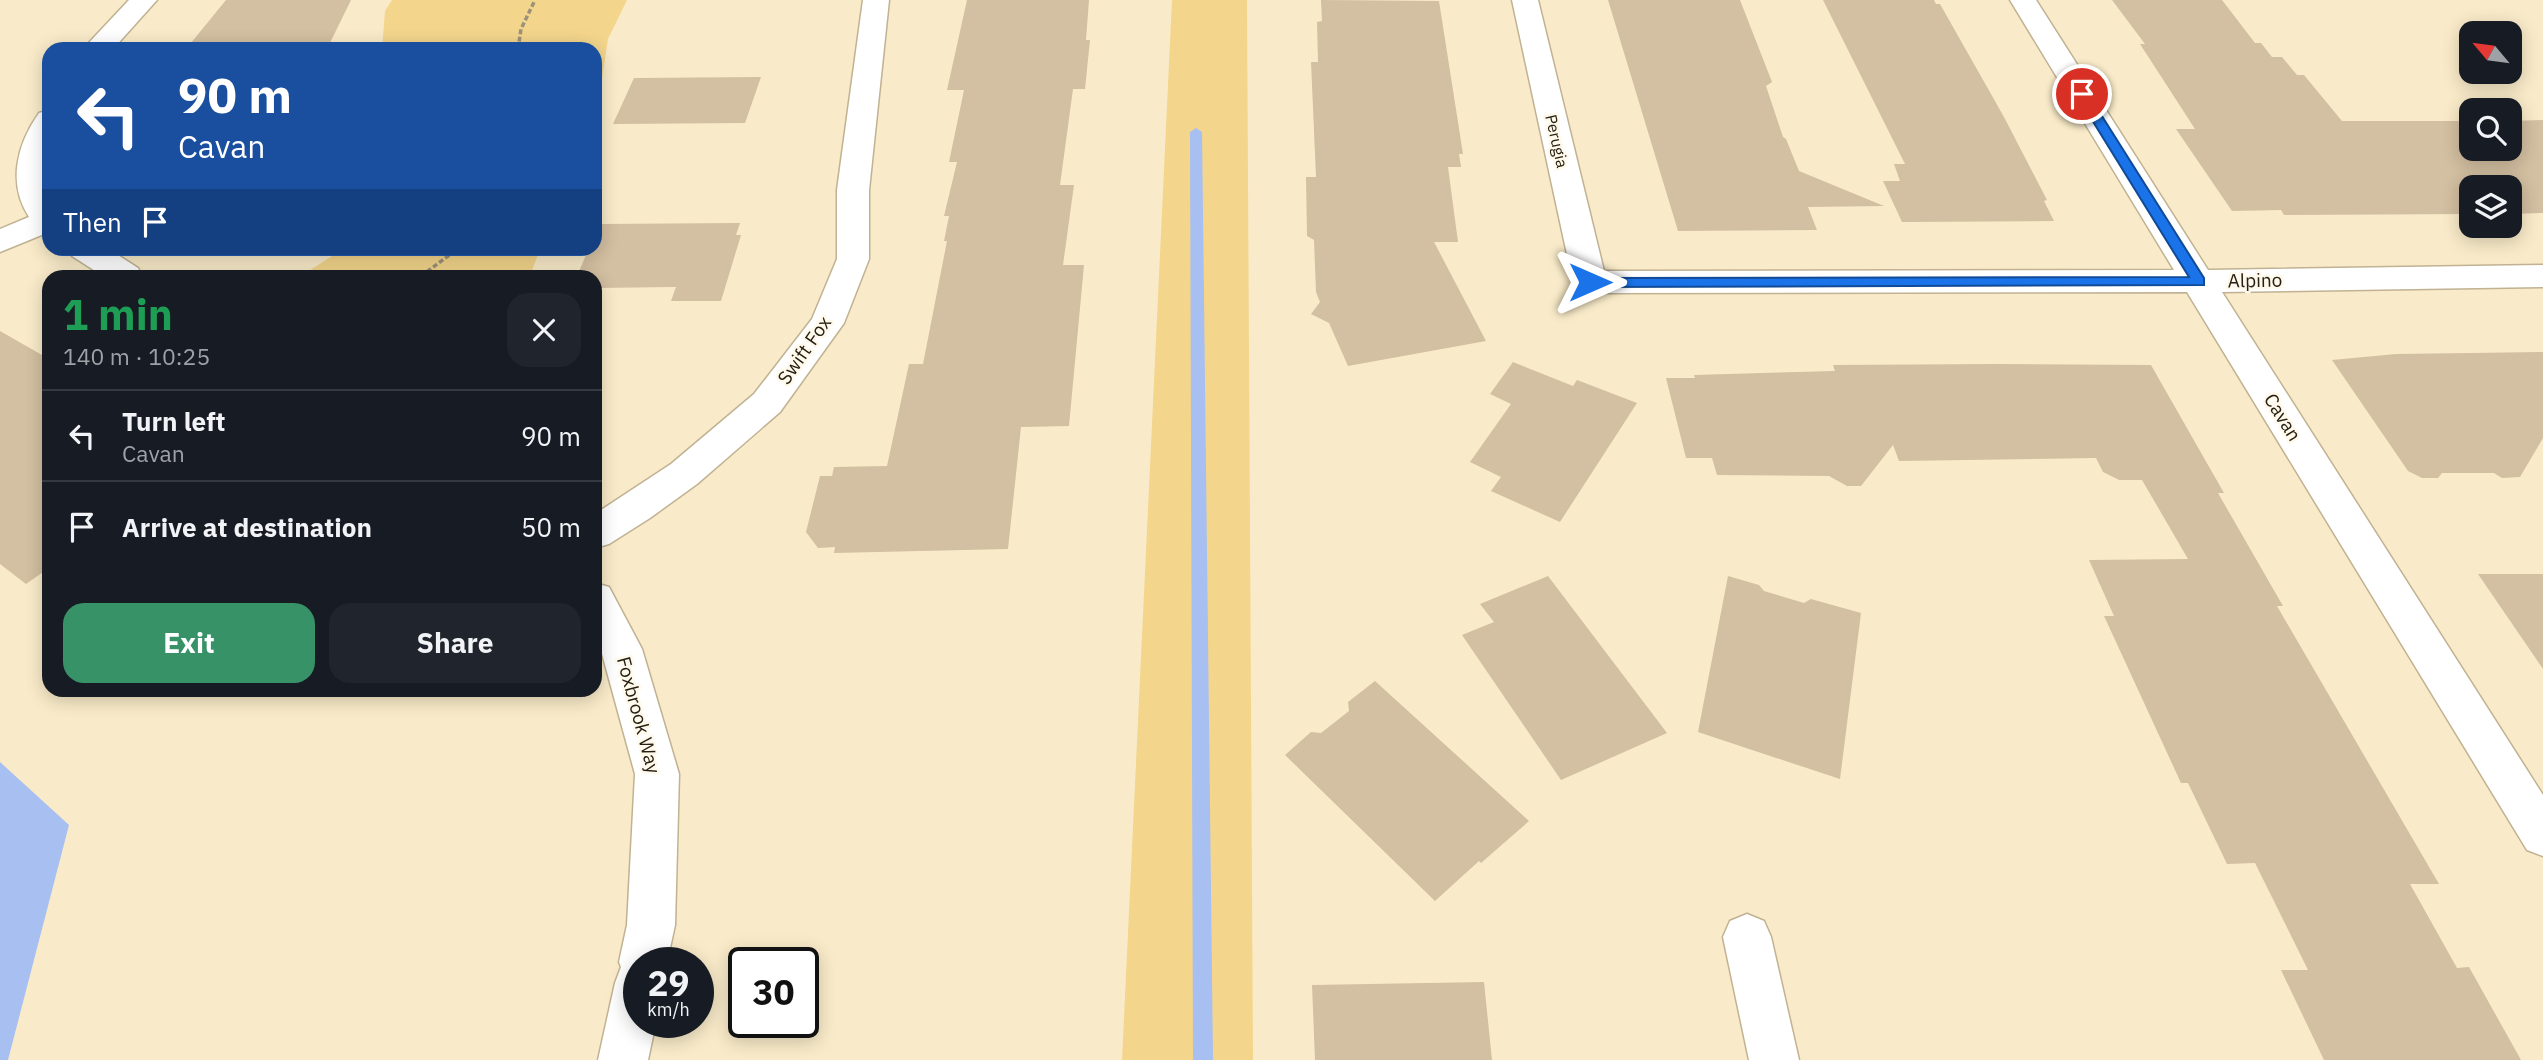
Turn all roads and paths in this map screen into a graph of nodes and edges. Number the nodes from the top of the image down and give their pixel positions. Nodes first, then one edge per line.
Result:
1 (144, 0) edge
2 (535, 0) edge
3 (876, 0) edge
4 (1525, 0) edge
5 (2023, 0) edge
6 (104, 42) edge
7 (520, 42) edge
8 (42, 133) edge
9 (42, 211) edge
10 (42, 224) edge
11 (0, 241) edge
12 (95, 256) edge
13 (448, 256) edge
14 (117, 270) edge
15 (429, 270) edge
16 (2543, 276) edge
17 (2199, 281) junction
18 (1590, 282) joint
19 (602, 528) edge
20 (602, 612) edge
21 (2543, 835) edge
22 (1747, 937) dead end
23 (646, 947) edge
24 (627, 1038) edge
25 (622, 1060) edge
26 (1774, 1060) edge

1 - 6 street
2 - 7 path
3 - 19 street, Swift Fox
4 - 18 street, Perugia
5 - 17 street, Cavan
8 - 9 street
10 - 11 street
12 - 14 street
13 - 15 path
16 - 17 street, Alpino
17 - 18 street, Alpino
17 - 21 street, Cavan
20 - 23 street, Foxbrook Way
22 - 26 street
24 - 25 street

